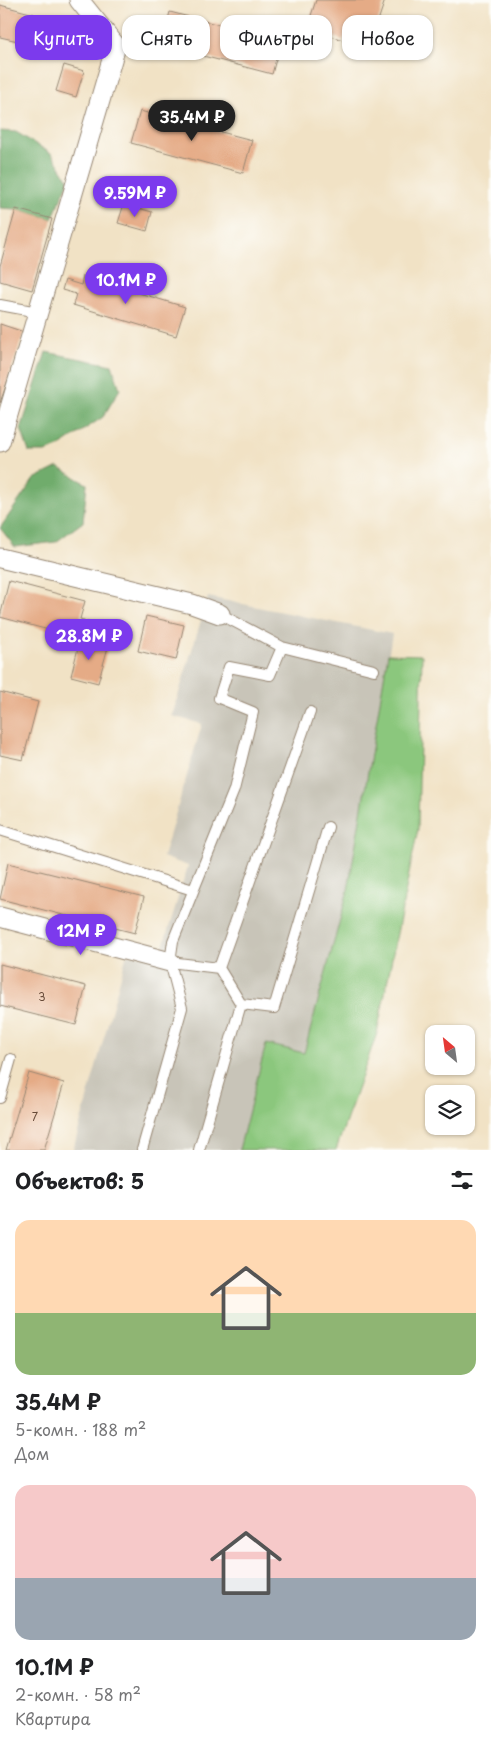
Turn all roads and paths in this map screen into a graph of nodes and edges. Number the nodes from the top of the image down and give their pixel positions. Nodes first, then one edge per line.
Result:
1 (79, 0) edge
2 (0, 305) edge
3 (38, 312) junction
4 (0, 442) edge
5 (0, 558) edge
6 (220, 614) joint
7 (282, 646) junction
8 (374, 670) dead end
9 (310, 712) dead end
10 (328, 827) dead end
11 (0, 830) edge
12 (193, 890) junction
13 (0, 917) edge
14 (170, 962) junction
15 (219, 968) junction
16 (241, 1004) junction
17 (10, 1059) dead end
18 (0, 1098) edge
19 (142, 1150) edge
20 (200, 1150) edge

1 - 3 street
2 - 3 lane
3 - 4 street
5 - 6 street
6 - 7 lane
7 - 8 lane
7 - 12 lane
9 - 15 lane
10 - 16 lane
11 - 12 lane
12 - 14 lane
13 - 14 street
14 - 15 lane
14 - 19 lane
15 - 16 lane
16 - 20 lane
17 - 18 lane

